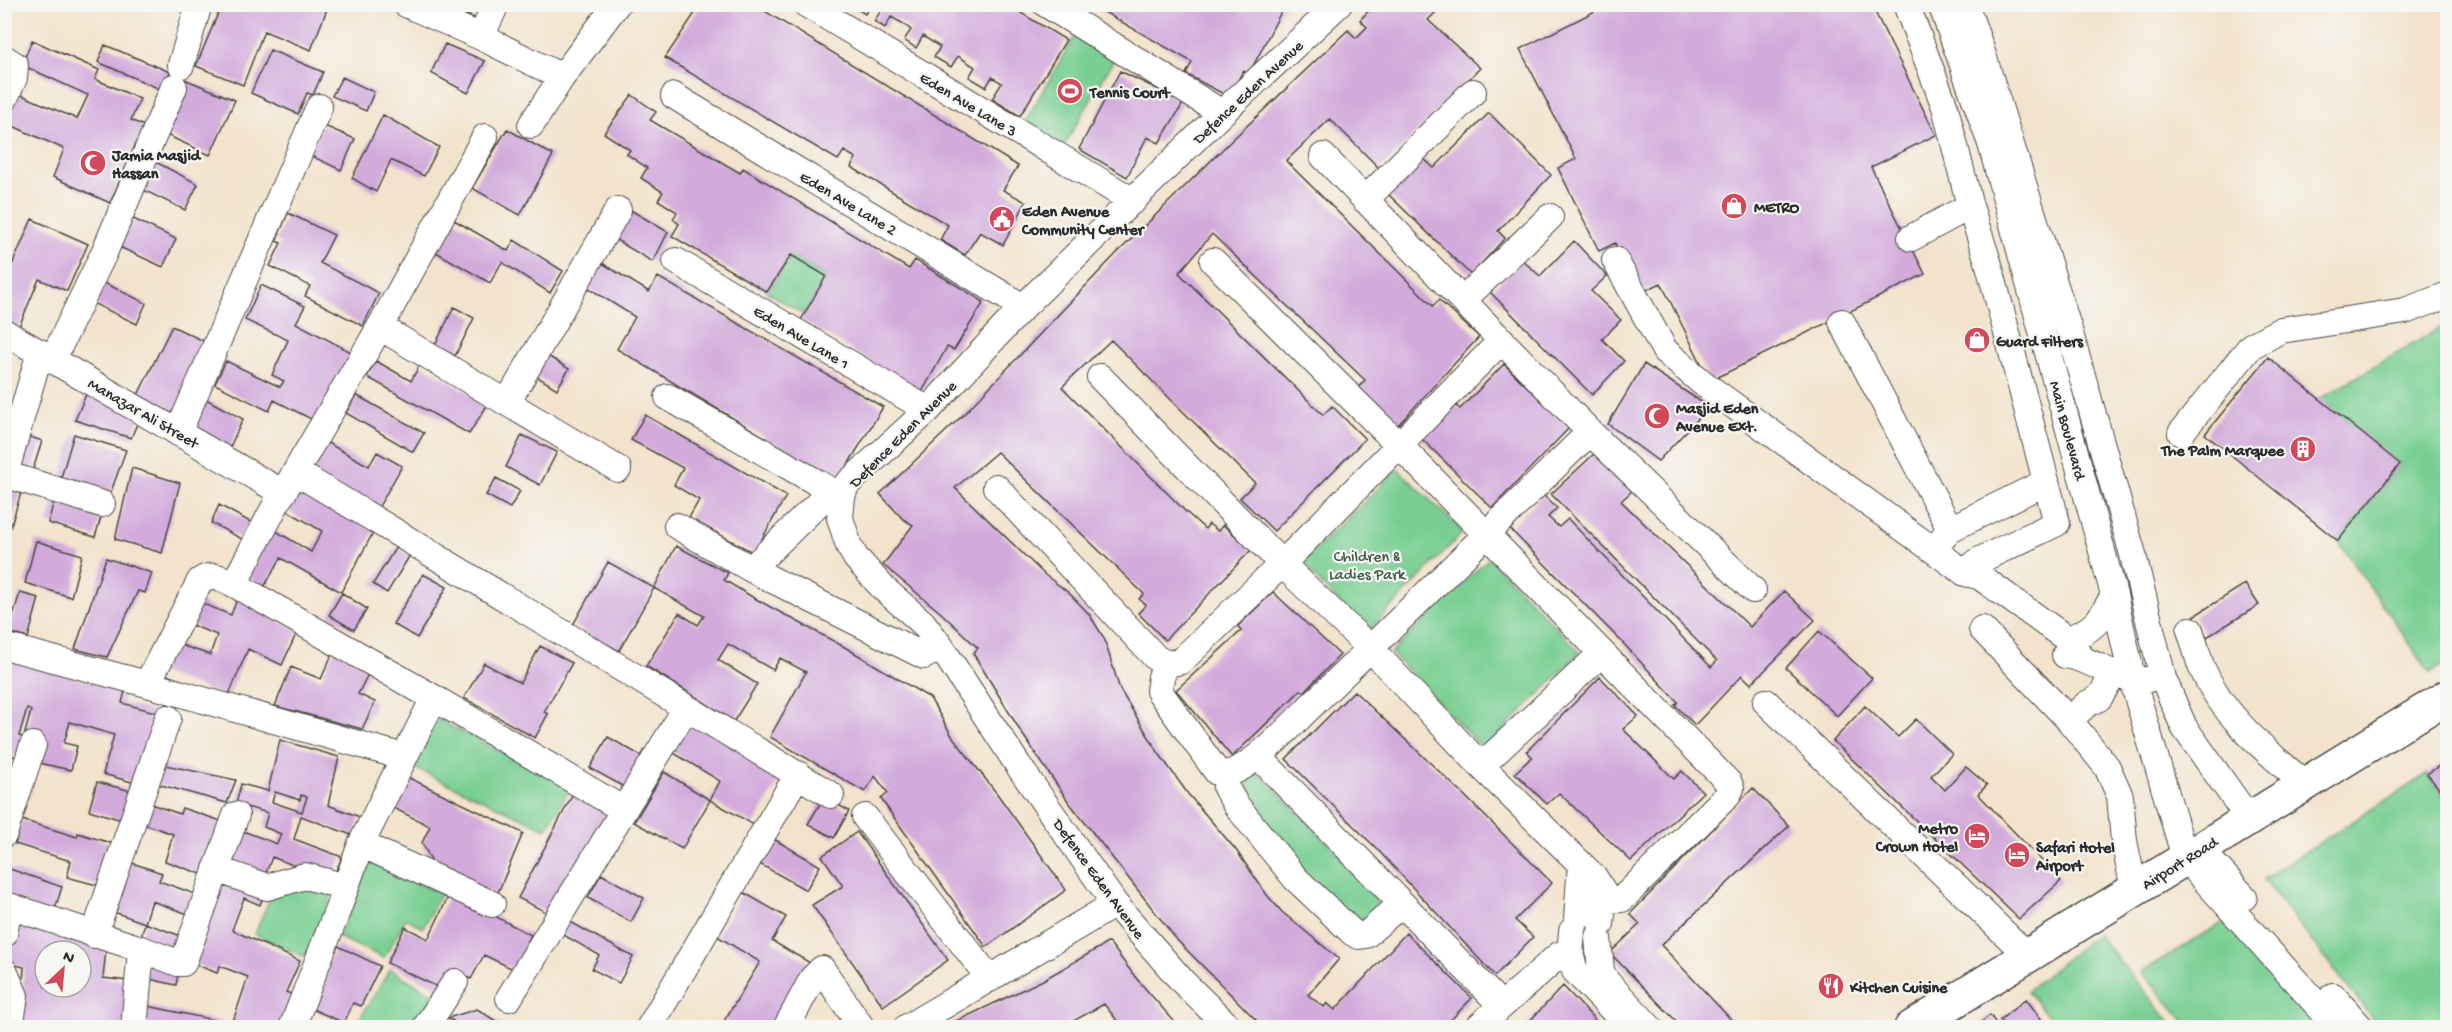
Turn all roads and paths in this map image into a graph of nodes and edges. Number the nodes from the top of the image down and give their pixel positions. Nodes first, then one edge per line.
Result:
1 (406, 4) edge
2 (496, 4) edge
3 (617, 4) edge
4 (806, 4) edge
5 (1046, 4) edge
6 (1339, 4) edge
7 (1906, 4) edge
8 (1941, 4) edge
9 (1965, 4) edge
10 (194, 6) edge
11 (481, 37) junction
12 (4, 58) edge
13 (562, 77) junction
14 (1473, 92) dead end
15 (674, 96) dead end
16 (4, 100) edge
17 (319, 107) dead end
18 (1222, 113) junction
19 (531, 125) dead end
20 (485, 137) dead end
21 (1323, 156) dead end
22 (1365, 200) junction
23 (1133, 201) junction
24 (1970, 206) junction
25 (618, 210) dead end
26 (1550, 217) dead end
27 (1911, 238) dead end
28 (1615, 260) dead end
29 (676, 261) dead end
30 (1213, 261) dead end
31 (2448, 295) edge
32 (1463, 300) junction
33 (1023, 307) junction
34 (1842, 322) dead end
35 (380, 327) junction
36 (4, 332) edge
37 (1502, 340) junction
38 (47, 356) junction
39 (1101, 377) dead end
40 (668, 397) dead end
41 (507, 403) junction
42 (928, 410) junction
43 (1590, 432) junction
44 (178, 433) junction
45 (2181, 433) dead end
46 (1400, 446) junction
47 (618, 469) dead end
48 (5, 474) edge
49 (2046, 482) junction
50 (287, 486) junction
51 (996, 487) dead end
52 (836, 494) junction
53 (102, 504) dead end
54 (677, 526) dead end
55 (1950, 529) junction
56 (1486, 534) junction
57 (1934, 549) junction
58 (1282, 564) junction
59 (751, 569) junction
60 (1965, 573) junction
61 (234, 584) junction
62 (1753, 590) dead end
63 (2114, 595) junction
64 (1982, 629) dead end
65 (2190, 630) dead end
66 (4, 646) edge
67 (941, 647) junction
68 (2075, 648) junction
69 (1371, 649) junction
70 (1602, 653) junction
71 (1167, 664) junction
72 (2124, 677) junction
73 (2163, 678) junction
74 (147, 684) junction
75 (2448, 696) edge
76 (434, 698) junction
77 (1766, 702) dead end
78 (686, 708) junction
79 (168, 718) dead end
80 (2069, 720) junction
81 (33, 745) dead end
82 (1258, 756) junction
83 (404, 757) junction
84 (1481, 766) junction
85 (798, 774) junction
86 (1226, 774) junction
87 (2306, 785) junction
88 (831, 795) dead end
89 (624, 810) junction
90 (236, 815) dead end
91 (865, 817) dead end
92 (2249, 819) junction
93 (4, 834) edge
94 (361, 844) junction
95 (2193, 854) junction
96 (216, 869) junction
97 (346, 887) junction
98 (2134, 889) junction
99 (492, 904) dead end
100 (1114, 904) junction
101 (1401, 904) junction
102 (7, 906) edge
103 (1587, 928) junction
104 (4, 934) edge
105 (94, 935) junction
106 (141, 949) junction
107 (2028, 956) junction
108 (4, 972) edge
109 (990, 979) junction
110 (455, 982) dead end
111 (509, 998) dead end
112 (1500, 1005) junction
113 (10, 1028) edge
114 (134, 1028) edge
115 (292, 1028) edge
116 (425, 1028) edge
117 (649, 1028) edge
118 (786, 1028) edge
119 (862, 1028) edge
120 (906, 1028) edge
121 (1230, 1028) edge
122 (1478, 1028) edge
123 (1630, 1028) edge
124 (1650, 1028) edge
125 (1911, 1028) edge
126 (2338, 1028) edge
127 (2361, 1028) edge

1 - 11 street
2 - 11 street
3 - 13 street
4 - 23 street, Eden Ave Lane 3
5 - 18 street
6 - 18 street, Defence Eden Avenue
7 - 24 street
8 - 63 street, Main Boulevard
9 - 73 street, Main Boulevard
10 - 38 street
11 - 13 street
12 - 16 street
13 - 19 street
14 - 22 street
15 - 33 street, Eden Ave Lane 2
17 - 44 street
18 - 23 street, Defence Eden Avenue
20 - 35 street
21 - 22 street
22 - 32 street
23 - 33 street, Defence Eden Avenue
24 - 27 street
24 - 49 street
25 - 41 street
26 - 32 street
28 - 57 street
29 - 42 street, Eden Ave Lane 1
30 - 46 street
31 - 45 street
32 - 37 street
33 - 42 street, Defence Eden Avenue
34 - 55 street
35 - 41 street
35 - 50 street
36 - 38 street, Manazar Ali Street
37 - 43 street
37 - 46 street
38 - 44 street, Manazar Ali Street
38 - 48 street
39 - 58 street
40 - 52 street
41 - 47 street
42 - 52 street, Defence Eden Avenue
43 - 56 street
43 - 62 street
44 - 50 street, Manazar Ali Street
46 - 56 street
46 - 58 street
48 - 53 street
49 - 55 street
49 - 60 street
50 - 61 street
50 - 78 street, Manazar Ali Street
51 - 71 street
52 - 59 street
52 - 67 street, Defence Eden Avenue
54 - 59 street
55 - 57 street
56 - 69 street
56 - 70 street
57 - 60 street
58 - 69 street
58 - 71 street
59 - 67 street
60 - 68 street
61 - 74 street
61 - 76 street
63 - 68 street
63 - 72 street, Main Boulevard
64 - 80 street
65 - 87 street
66 - 74 street
67 - 100 street, Defence Eden Avenue
68 - 72 street
69 - 82 street
69 - 84 street
70 - 84 street
70 - 103 street
71 - 86 street
72 - 73 street
72 - 80 street
72 - 95 street, Main Boulevard
73 - 92 street, Main Boulevard
74 - 83 street
75 - 87 main road, Airport Road
76 - 83 street
76 - 89 street
77 - 107 street
78 - 85 street, Manazar Ali Street
78 - 89 street
79 - 105 street
80 - 98 street
81 - 93 street
82 - 86 street
82 - 101 street
83 - 94 street
84 - 103 street
85 - 88 street, Manazar Ali Street
85 - 117 street
86 - 101 street
87 - 92 main road, Airport Road
89 - 111 street
90 - 96 street
91 - 109 street
92 - 95 main road, Airport Road
94 - 97 street
94 - 99 street
95 - 98 main road, Airport Road
95 - 126 street
95 - 127 street
96 - 97 street
96 - 106 street
97 - 115 street
98 - 107 main road, Airport Road
100 - 109 street
100 - 121 street, Defence Eden Avenue
101 - 112 street
102 - 104 street
102 - 105 street
103 - 112 street
103 - 123 street
103 - 124 street
105 - 106 street
106 - 114 street
107 - 125 main road, Airport Road
108 - 113 street
109 - 120 street
110 - 116 street
112 - 122 street
118 - 119 street

